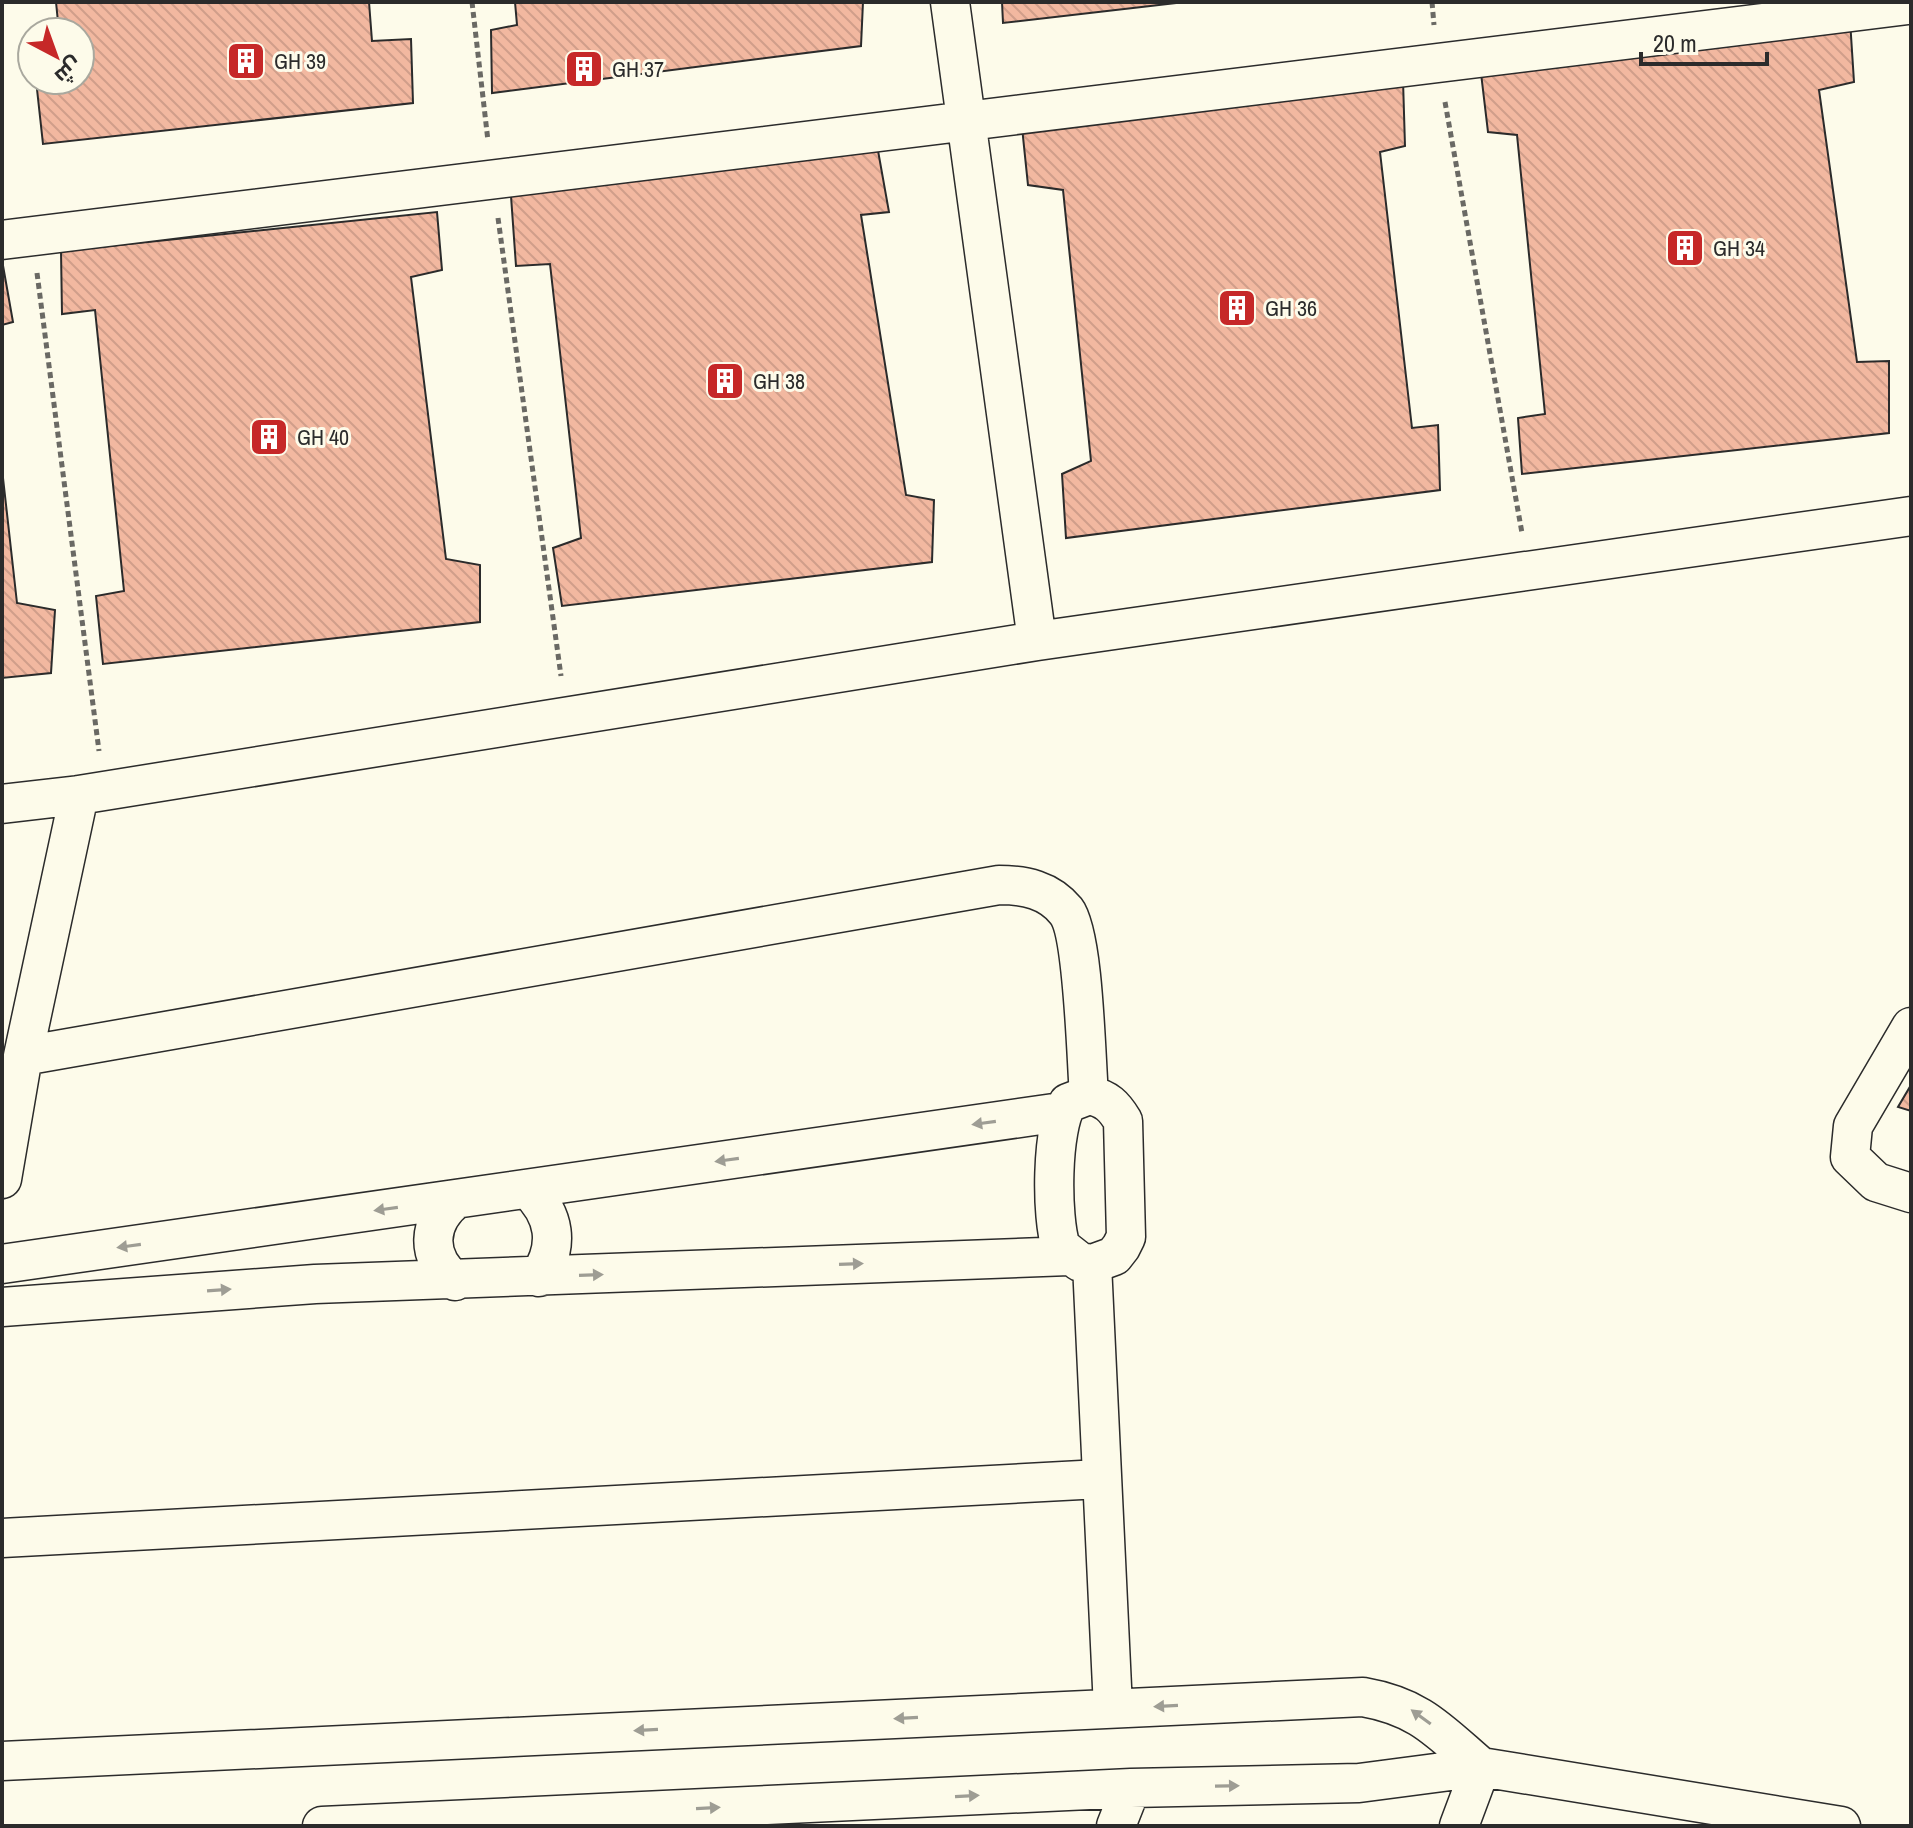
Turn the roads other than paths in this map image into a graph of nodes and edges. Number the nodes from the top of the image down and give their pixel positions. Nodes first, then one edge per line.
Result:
1 (950, 2) edge
2 (1909, 11) edge
3 (967, 121) junction
4 (17, 238) edge
5 (1911, 516) edge
6 (1037, 641) junction
7 (91, 793) junction
8 (2, 804) edge
9 (1911, 1027) edge
10 (23, 1056) junction
11 (1075, 1104) junction
12 (2, 1179) edge
13 (528, 1189) junction
14 (1911, 1193) edge
15 (456, 1199) junction
16 (1080, 1260) junction
17 (2, 1264) edge
18 (539, 1277) junction
19 (455, 1281) junction
20 (2, 1307) edge
21 (1100, 1479) junction
22 (2, 1538) edge
23 (1113, 1708) junction
24 (2, 1761) edge
25 (1481, 1767) junction
26 (1131, 1788) junction
27 (1819, 1824) edge
28 (322, 1826) edge
29 (1116, 1826) edge
30 (1459, 1826) edge

1 - 3 street
2 - 3 street
3 - 4 street
3 - 6 street
5 - 6 street
6 - 7 street
7 - 8 street
7 - 10 street
9 - 14 street
10 - 11 street
10 - 12 street
11 -> 13 street
11 - 16 street
11 - 16 street
13 - 15 street
13 - 18 street
15 -> 17 street
15 - 19 street
18 -> 16 street
16 - 21 street
18 - 19 street
20 -> 19 street
21 - 22 street
21 - 23 street
23 -> 24 street
25 -> 23 street
26 -> 25 street
25 - 27 street
25 - 30 street
28 -> 26 street
26 - 29 street

